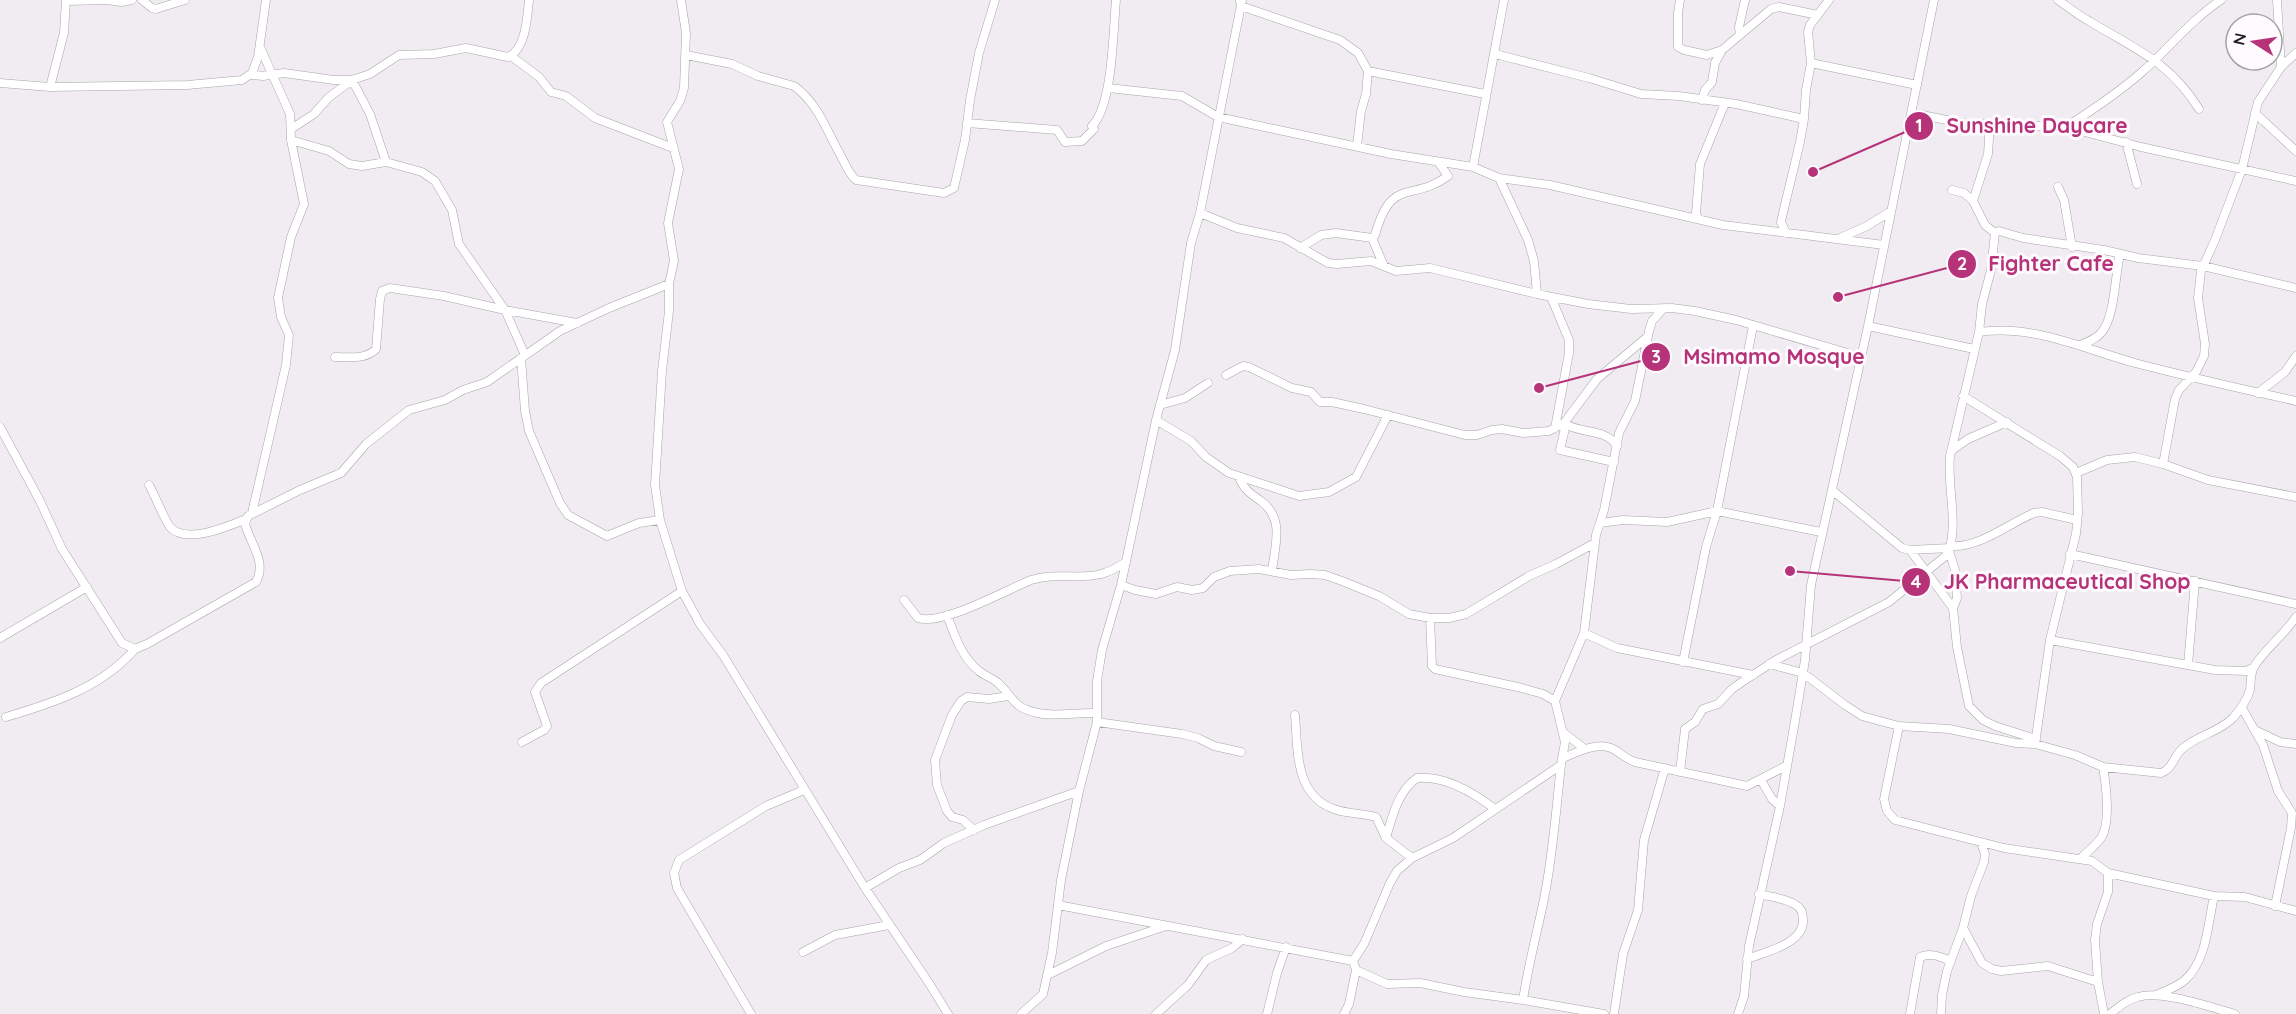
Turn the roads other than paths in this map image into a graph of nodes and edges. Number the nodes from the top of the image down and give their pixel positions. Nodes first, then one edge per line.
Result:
1 (132, 0) edge
2 (142, 0) edge
3 (185, 0) edge
4 (266, 0) edge
5 (529, 0) edge
6 (681, 0) edge
7 (995, 0) edge
8 (1116, 0) edge
9 (1504, 0) edge
10 (1680, 0) edge
11 (1745, 0) edge
12 (1829, 0) edge
13 (1934, 0) edge
14 (2058, 0) edge
15 (2221, 0) edge
16 (66, 1) edge
17 (1241, 2) edge
18 (1818, 15) junction
19 (1740, 35) junction
20 (260, 46) junction
21 (1722, 50) junction
22 (2296, 53) edge
23 (1495, 54) junction
24 (686, 55) junction
25 (511, 56) junction
26 (2155, 61) junction
27 (1811, 63) junction
28 (2284, 64) edge
29 (1368, 70) junction
30 (2278, 72) edge
31 (250, 75) junction
32 (272, 75) junction
33 (352, 80) junction
34 (0, 83) edge
35 (1917, 85) junction
36 (50, 87) junction
37 (1108, 88) junction
38 (1485, 94) junction
39 (1702, 100) junction
40 (1725, 103) junction
41 (2199, 109) dead end
42 (2255, 113) junction
43 (1218, 117) junction
44 (1910, 118) junction
45 (1804, 119) junction
46 (967, 123) junction
47 (1990, 123) junction
48 (2066, 127) junction
49 (291, 129) junction
50 (291, 140) junction
51 (2126, 142) junction
52 (1357, 146) junction
53 (673, 148) junction
54 (2296, 152) edge
55 (386, 162) junction
56 (1439, 163) junction
57 (1473, 167) junction
58 (2242, 169) junction
59 (1499, 178) junction
60 (2296, 181) edge
61 (2137, 184) dead end
62 (2058, 187) dead end
63 (1952, 190) dead end
64 (1973, 201) junction
65 (1891, 211) junction
66 (1200, 213) junction
67 (1698, 219) junction
68 (1786, 233) junction
69 (1995, 233) junction
70 (1372, 238) junction
71 (1840, 238) junction
72 (1884, 245) junction
73 (2072, 247) junction
74 (1300, 248) junction
75 (2120, 254) junction
76 (1384, 266) junction
77 (2203, 266) junction
78 (669, 284) junction
79 (2296, 288) edge
80 (1537, 294) junction
81 (1551, 297) junction
82 (1664, 308) junction
83 (505, 310) junction
84 (578, 323) junction
85 (1753, 326) junction
86 (1868, 326) junction
87 (1979, 332) junction
88 (1647, 337) junction
89 (2079, 345) junction
90 (1974, 349) junction
91 (2296, 356) edge
92 (335, 357) dead end
93 (523, 357) junction
94 (1861, 357) junction
95 (1226, 375) dead end
96 (2192, 378) junction
97 (1208, 383) dead end
98 (2258, 393) junction
99 (1964, 396) junction
100 (2296, 400) edge
101 (1160, 405) junction
102 (1388, 415) junction
103 (1156, 420) junction
104 (2007, 422) junction
105 (1565, 424) junction
106 (0, 427) edge
107 (1556, 428) junction
108 (1617, 446) junction
109 (1951, 451) junction
110 (1614, 462) junction
111 (2163, 464) junction
112 (2076, 473) junction
113 (1239, 477) junction
114 (149, 485) dead end
115 (1832, 490) junction
116 (2296, 497) edge
117 (1717, 511) junction
118 (249, 516) junction
119 (660, 520) junction
120 (2077, 520) junction
121 (1600, 523) junction
122 (1821, 532) junction
123 (1595, 543) junction
124 (1950, 548) junction
125 (1910, 550) junction
126 (2070, 554) junction
127 (1126, 562) junction
128 (1272, 571) junction
129 (1925, 571) junction
130 (2195, 581) junction
131 (1121, 585) junction
132 (87, 587) junction
133 (682, 591) junction
134 (904, 600) dead end
135 (2296, 604) edge
136 (1953, 608) junction
137 (947, 615) junction
138 (2296, 617) edge
139 (1430, 618) junction
140 (1584, 633) junction
141 (0, 638) edge
142 (2050, 640) junction
143 (1805, 646) junction
144 (135, 649) junction
145 (1683, 662) junction
146 (1769, 664) junction
147 (2188, 665) junction
148 (2253, 668) junction
149 (1803, 673) junction
150 (1753, 675) junction
151 (1008, 696) junction
152 (1555, 701) junction
153 (2242, 708) junction
154 (1098, 713) junction
155 (1295, 715) dead end
156 (6, 717) dead end
157 (1097, 722) junction
158 (1899, 726) junction
159 (2255, 729) junction
160 (1564, 733) junction
161 (522, 742) dead end
162 (2036, 742) junction
163 (2296, 744) edge
164 (1585, 749) junction
165 (1241, 752) dead end
166 (1562, 762) junction
167 (1786, 766) junction
168 (2103, 767) junction
169 (1665, 768) junction
170 (1680, 772) junction
171 (1761, 780) junction
172 (804, 790) junction
173 (1078, 791) junction
174 (1780, 806) junction
175 (1495, 809) junction
176 (974, 830) junction
177 (1386, 838) junction
178 (1981, 843) junction
179 (1412, 858) junction
180 (2080, 859) junction
181 (2108, 873) junction
182 (865, 888) junction
183 (1760, 894) junction
184 (2214, 896) junction
185 (1058, 905) junction
186 (2275, 906) junction
187 (2296, 910) edge
188 (889, 925) junction
189 (1167, 925) junction
190 (1963, 928) junction
191 (1243, 939) junction
192 (1286, 947) junction
193 (803, 952) dead end
194 (1747, 959) junction
195 (1353, 961) junction
196 (1951, 961) junction
197 (1356, 970) junction
198 (1048, 975) junction
199 (2098, 982) junction
200 (2156, 995) junction
201 (1523, 1000) junction
202 (1544, 1004) junction
203 (1740, 1013) edge
204 (751, 1014) edge
205 (948, 1014) edge
206 (1021, 1014) edge
207 (1156, 1014) edge
208 (1267, 1014) edge
209 (1344, 1014) edge
210 (1550, 1014) edge
211 (1604, 1014) edge
212 (1614, 1014) edge
213 (1910, 1014) edge
214 (1941, 1014) edge
215 (2104, 1014) edge
216 (2110, 1014) edge
217 (2235, 1014) edge

1 - 16 street
2 - 3 street
4 - 20 street
5 - 25 street
6 - 24 street
7 - 46 street
8 - 37 street
9 - 23 street
10 - 21 street
11 - 19 street
12 - 18 street
13 - 35 street
14 - 26 street
15 - 26 street
16 - 36 street
17 - 29 street
17 - 43 street
18 - 19 street
18 - 27 street
19 - 21 street
20 - 31 street
20 - 32 street
21 - 39 street
22 - 28 street
23 - 38 street
23 - 39 street
24 - 46 street
24 - 53 street
25 - 33 street
25 - 53 street
26 - 41 street
26 - 48 street
27 - 35 street
27 - 45 street
29 - 38 street
29 - 52 street
30 - 42 street
31 - 32 street
31 - 36 street
32 - 33 street
32 - 49 street
33 - 49 street
33 - 55 street
34 - 36 street
35 - 44 street
37 - 43 street
37 - 46 street
38 - 57 street
39 - 40 street
40 - 45 street
40 - 67 street
42 - 54 street
42 - 58 street
43 - 52 street
43 - 66 street
44 - 47 street
44 - 65 street
45 - 68 street
47 - 48 street
47 - 64 street
48 - 51 street
49 - 50 street
50 - 55 street
50 - 118 street
51 - 58 street
51 - 61 street
52 - 56 street
53 - 78 street
55 - 83 street
56 - 57 street
56 - 70 street
57 - 59 street
58 - 60 street
58 - 77 street
59 - 67 street
59 - 80 street
62 - 73 street
63 - 64 street
64 - 69 street
65 - 71 street
65 - 72 street
66 - 74 street
66 - 101 street
67 - 68 street
68 - 71 street
69 - 73 street
69 - 87 street
70 - 74 street
70 - 76 street
71 - 72 street
72 - 86 street
73 - 75 street
74 - 76 street
75 - 77 street
75 - 89 street
76 - 80 street
77 - 79 street
77 - 96 street
78 - 84 street
78 - 119 street
80 - 81 street
81 - 82 street
81 - 107 street
82 - 85 street
82 - 88 street
83 - 84 street
83 - 92 street
83 - 93 street
84 - 93 street
85 - 94 street
85 - 117 street
86 - 90 street
86 - 94 street
87 - 89 street
87 - 90 street
88 - 105 street
88 - 108 street
89 - 96 street
90 - 99 street
91 - 98 street
93 - 118 street
93 - 119 street
94 - 115 street
95 - 102 street
96 - 98 street
96 - 111 street
97 - 101 street
98 - 100 street
99 - 104 street
99 - 109 street
101 - 103 street
102 - 107 street
102 - 113 street
103 - 113 street
103 - 127 street
104 - 109 street
104 - 112 street
105 - 107 street
105 - 108 street
105 - 110 street
106 - 132 street
108 - 110 street
109 - 124 street
110 - 121 street
111 - 112 street
111 - 116 street
112 - 120 street
113 - 128 street
114 - 118 street
115 - 122 street
115 - 125 street
117 - 121 street
117 - 122 street
117 - 145 street
118 - 144 street
119 - 133 street
120 - 124 street
120 - 126 street
121 - 123 street
122 - 143 street
123 - 139 street
123 - 140 street
124 - 125 street
124 - 129 street
124 - 136 street
125 - 129 street
126 - 130 street
126 - 142 street
127 - 131 street
127 - 137 street
128 - 131 street
128 - 139 street
129 - 136 street
129 - 143 street
130 - 135 street
130 - 147 street
131 - 154 street
132 - 141 street
132 - 144 street
133 - 161 street
133 - 172 street
134 - 137 street
136 - 162 street
137 - 151 street
138 - 148 street
139 - 152 street
140 - 145 street
140 - 152 street
142 - 147 street
142 - 162 street
143 - 146 street
143 - 149 street
144 - 156 street
145 - 150 street
146 - 149 street
146 - 150 street
147 - 148 street
148 - 153 street
149 - 158 street
149 - 167 street
150 - 170 street
151 - 154 street
151 - 176 street
152 - 160 street
153 - 159 street
153 - 168 street
154 - 157 street
155 - 177 street
157 - 165 street
157 - 173 street
158 - 162 street
158 - 178 street
159 - 163 street
159 - 186 street
160 - 164 street
160 - 166 street
162 - 168 street
164 - 166 street
164 - 169 street
166 - 175 street
166 - 201 street
167 - 171 street
167 - 174 street
168 - 180 street
169 - 170 street
169 - 212 street
170 - 171 street
171 - 174 street
172 - 182 street
172 - 204 street
173 - 176 street
173 - 185 street
174 - 183 street
175 - 177 street
175 - 179 street
176 - 182 street
177 - 179 street
178 - 180 street
178 - 190 street
179 - 195 street
180 - 181 street
181 - 184 street
181 - 199 street
182 - 188 street
183 - 194 street
183 - 194 street
184 - 186 street
184 - 200 street
185 - 189 street
185 - 198 street
186 - 187 street
188 - 193 street
188 - 205 street
189 - 191 street
189 - 198 street
190 - 196 street
190 - 199 street
191 - 192 street
191 - 207 street
192 - 195 street
192 - 208 street
194 - 203 street
195 - 197 street
196 - 213 street
196 - 214 street
197 - 201 street
197 - 209 street
198 - 206 street
199 - 215 street
200 - 216 street
200 - 217 street
201 - 202 street
202 - 210 street
202 - 211 street

